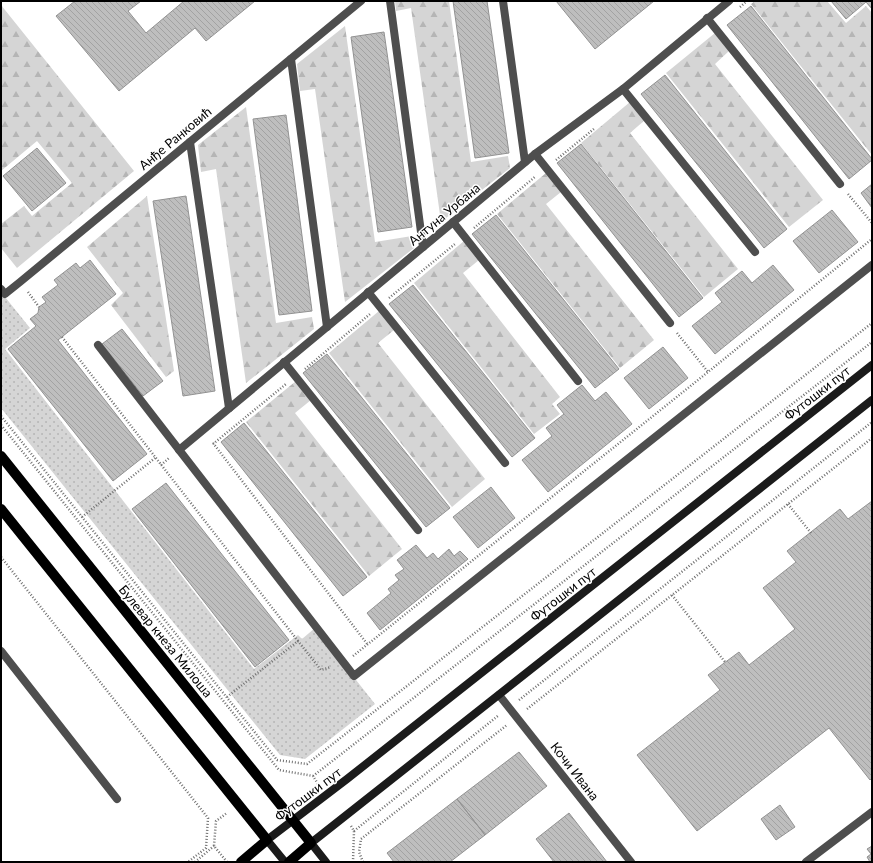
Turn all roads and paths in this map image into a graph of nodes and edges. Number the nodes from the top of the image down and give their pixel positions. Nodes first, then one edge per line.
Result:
1 (361, 1) edge
2 (390, 1) edge
3 (502, 1) edge
4 (729, 1) edge
5 (747, 1) edge
6 (737, 10) dead end
7 (707, 18) junction
8 (291, 59) junction
9 (623, 89) junction
10 (600, 123) dead end
11 (190, 142) junction
12 (535, 154) junction
13 (525, 162) junction
14 (546, 168) junction
15 (840, 184) joint
16 (453, 222) junction
17 (872, 223) edge
18 (464, 236) junction
19 (872, 239) edge
20 (423, 247) junction
21 (755, 252) dead end
22 (872, 265) edge
23 (20, 282) junction
24 (3, 291) edge
25 (368, 292) junction
26 (380, 306) junction
27 (39, 307) dead end
28 (670, 323) joint
29 (872, 323) edge
30 (327, 327) junction
31 (62, 336) dead end
32 (872, 342) edge
33 (98, 346) dead end
34 (284, 362) junction
35 (872, 365) edge
36 (708, 372) junction
37 (296, 376) junction
38 (578, 381) dead end
39 (872, 400) edge
40 (229, 408) junction
41 (1, 416) edge
42 (872, 422) edge
43 (1, 425) edge
44 (202, 430) junction
45 (872, 438) edge
46 (214, 444) junction
47 (179, 450) junction
48 (1, 456) edge
49 (156, 458) junction
50 (505, 463) dead end
51 (788, 504) junction
52 (1, 509) edge
53 (82, 516) junction
54 (418, 530) dead end
55 (811, 533) dead end
56 (1, 557) edge
57 (672, 595) junction
58 (298, 641) junction
59 (368, 645) junction
60 (1, 651) edge
61 (725, 662) dead end
62 (344, 663) junction
63 (499, 694) junction
64 (227, 698) junction
65 (509, 707) junction
66 (517, 717) junction
67 (279, 770) dead end
68 (313, 776) dead end
69 (117, 799) dead end
70 (872, 812) edge
71 (293, 820) junction
72 (216, 821) dead end
73 (354, 831) dead end
74 (267, 840) junction
75 (311, 843) junction
76 (214, 846) junction
77 (188, 862) edge
78 (195, 862) edge
79 (227, 862) edge
80 (241, 862) edge
81 (285, 862) edge
82 (288, 862) edge
83 (326, 862) edge
84 (363, 862) edge
85 (631, 862) edge
86 (806, 862) edge

1 - 8 street, Анђе Ранковић
2 - 20 street
3 - 13 street
4 - 7 street, Антуна Урбана
5 - 6 path
7 - 9 street, Антуна Урбана
7 - 15 street
8 - 11 street, Анђе Ранковић
8 - 30 street
9 - 12 street, Антуна Урбана
9 - 21 street
10 - 14 path
11 - 23 street, Анђе Ранковић
11 - 40 street
12 - 13 street, Антуна Урбана
12 - 14 street
13 - 16 street, Антуна Урбана
14 - 18 path
14 - 28 street
15 - 17 path
16 - 18 street
16 - 20 street, Антуна Урбана
18 - 26 path
18 - 38 street
19 - 36 path
20 - 25 street, Антуна Урбана
22 - 62 street
23 - 24 street, Анђе Ранковић
23 - 27 path
25 - 26 street
25 - 30 street, Антуна Урбана
26 - 37 path
26 - 50 street
28 - 36 path
29 - 64 path
30 - 34 street, Антуна Урбана
31 - 49 path
32 - 68 path
33 - 47 street
34 - 37 street
34 - 40 street, Антуна Урбана
35 - 71 main road, Футошки пут
36 - 59 path
37 - 46 path
37 - 54 street
39 - 63 main road
40 - 44 street, Антуна Урбана
41 - 53 path
42 - 65 path
43 - 67 path
44 - 46 path
44 - 47 street, Антуна Урбана
45 - 51 path
46 - 59 path
47 - 62 street
48 - 71 main road, Булевар кнеза Милоша
49 - 53 path
49 - 58 path
51 - 55 path
51 - 57 path
52 - 74 main road
53 - 64 path
56 - 77 path
57 - 61 path
57 - 66 path
58 - 62 path
58 - 64 path
59 - 62 path
60 - 69 street
63 - 65 street, Кочи Ивана
63 - 75 main road
65 - 66 street, Кочи Ивана
65 - 73 path
66 - 84 path
66 - 85 street, Кочи Ивана
70 - 86 street
71 - 74 main road, Футошки пут
71 - 75 main road, Булевар кнеза Милоша
72 - 76 path
74 - 80 main road
74 - 81 main road
75 - 82 main road
75 - 83 main road
76 - 78 path
76 - 79 path

